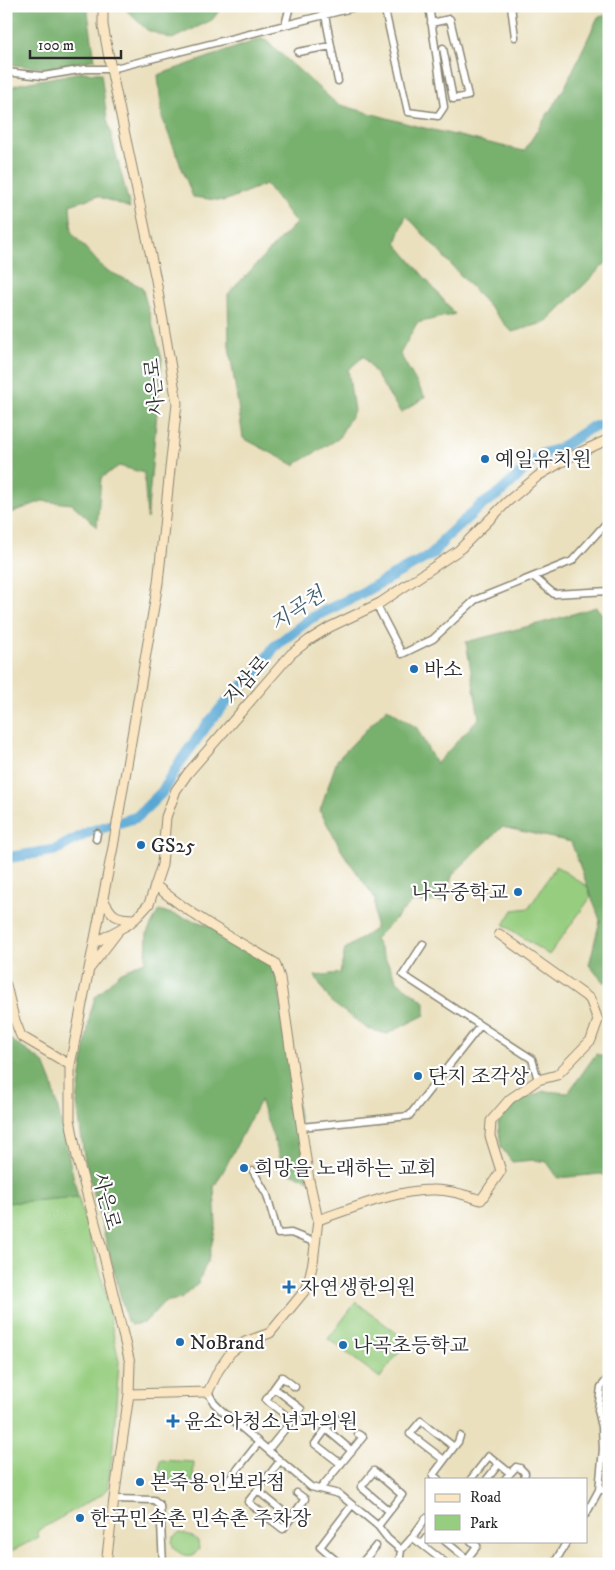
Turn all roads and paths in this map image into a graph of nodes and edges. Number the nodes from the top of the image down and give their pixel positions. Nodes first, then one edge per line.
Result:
1 (103, 6) edge
2 (290, 6) edge
3 (360, 6) edge
4 (384, 6) edge
5 (429, 6) edge
6 (511, 6) edge
7 (329, 12) edge
8 (431, 24) junction
9 (285, 25) junction
10 (515, 37) dead end
11 (331, 46) junction
12 (443, 48) dead end
13 (298, 52) dead end
14 (111, 69) junction
15 (6, 72) edge
16 (338, 81) dead end
17 (609, 439) edge
18 (609, 520) edge
19 (534, 576) junction
20 (609, 591) edge
21 (376, 604) junction
22 (155, 885) junction
23 (103, 899) junction
24 (136, 919) junction
25 (118, 931) junction
26 (500, 934) dead end
27 (94, 943) junction
28 (423, 944) dead end
29 (90, 968) junction
30 (6, 985) edge
31 (480, 1026) junction
32 (70, 1065) junction
33 (538, 1080) junction
34 (301, 1127) junction
35 (253, 1171) dead end
36 (318, 1220) junction
37 (316, 1243) junction
38 (609, 1377) edge
39 (296, 1387) dead end
40 (274, 1388) junction
41 (208, 1392) junction
42 (129, 1394) junction
43 (335, 1417) dead end
44 (292, 1420) junction
45 (326, 1429) junction
46 (358, 1434) dead end
47 (460, 1436) dead end
48 (260, 1442) junction
49 (454, 1447) junction
50 (268, 1450) junction
51 (352, 1451) junction
52 (444, 1460) junction
53 (280, 1461) junction
54 (341, 1464) junction
55 (499, 1464) junction
56 (508, 1476) edge
57 (437, 1478) edge
58 (472, 1478) edge
59 (488, 1478) edge
60 (524, 1478) edge
61 (225, 1486) dead end
62 (320, 1489) junction
63 (257, 1490) junction
64 (599, 1490) junction
65 (609, 1490) edge
66 (297, 1493) dead end
67 (114, 1499) junction
68 (352, 1505) junction
69 (588, 1510) edge
70 (389, 1511) junction
71 (291, 1518) junction
72 (425, 1519) edge
73 (378, 1526) junction
74 (412, 1537) junction
75 (425, 1540) edge
76 (446, 1542) edge
77 (472, 1542) edge
78 (566, 1542) edge
79 (422, 1544) junction
80 (376, 1546) dead end
81 (401, 1550) junction
82 (465, 1561) edge
83 (106, 1564) edge
84 (162, 1564) edge
85 (340, 1564) edge
86 (361, 1564) edge
87 (399, 1564) edge
88 (447, 1564) edge
89 (554, 1564) edge

1 - 14 street, 사은로
2 - 9 street
3 - 7 street
4 - 8 street
5 - 8 street
6 - 10 street
7 - 9 street
7 - 11 street
8 - 12 street
9 - 14 street
11 - 13 street
11 - 16 street
14 - 15 street
14 - 23 street, 사은로
17 - 21 street, 지삼로
18 - 19 street
19 - 20 street
19 - 21 street
21 - 22 street, 지삼로
22 - 24 street, 지삼로
22 - 34 street
23 - 24 street
23 - 27 street, 사은로
24 - 25 street, 지삼로
25 - 27 street, 지삼로
25 - 29 street
26 - 33 street
27 - 29 street, 사은로
28 - 31 street
29 - 32 street, 사은로
30 - 32 street
31 - 33 street
31 - 34 street
32 - 42 street, 사은로
33 - 36 street
34 - 36 street
35 - 37 street
36 - 37 street
37 - 41 street
38 - 64 street
39 - 40 street
40 - 44 street
40 - 44 street
41 - 42 street
41 - 48 street
42 - 67 street, 사은로
43 - 45 street
44 - 50 street
45 - 51 street
45 - 54 street
46 - 51 street
47 - 49 street
48 - 50 street
48 - 61 street
49 - 52 street
49 - 52 street
50 - 53 street
51 - 54 street
52 - 57 street
53 - 62 street
53 - 63 street
54 - 62 street
55 - 56 street
55 - 58 street
55 - 59 street
56 - 60 street
62 - 68 street
63 - 71 street
63 - 71 street
64 - 65 street
64 - 69 street
66 - 71 street
67 - 83 street, 사은로
67 - 84 street
68 - 73 street
68 - 85 street
70 - 70 street
70 - 73 street
72 - 74 street
73 - 81 street
74 - 79 street
74 - 81 street
75 - 79 street
76 - 82 street
77 - 82 street
78 - 89 street
79 - 88 street
80 - 86 street
81 - 87 street

